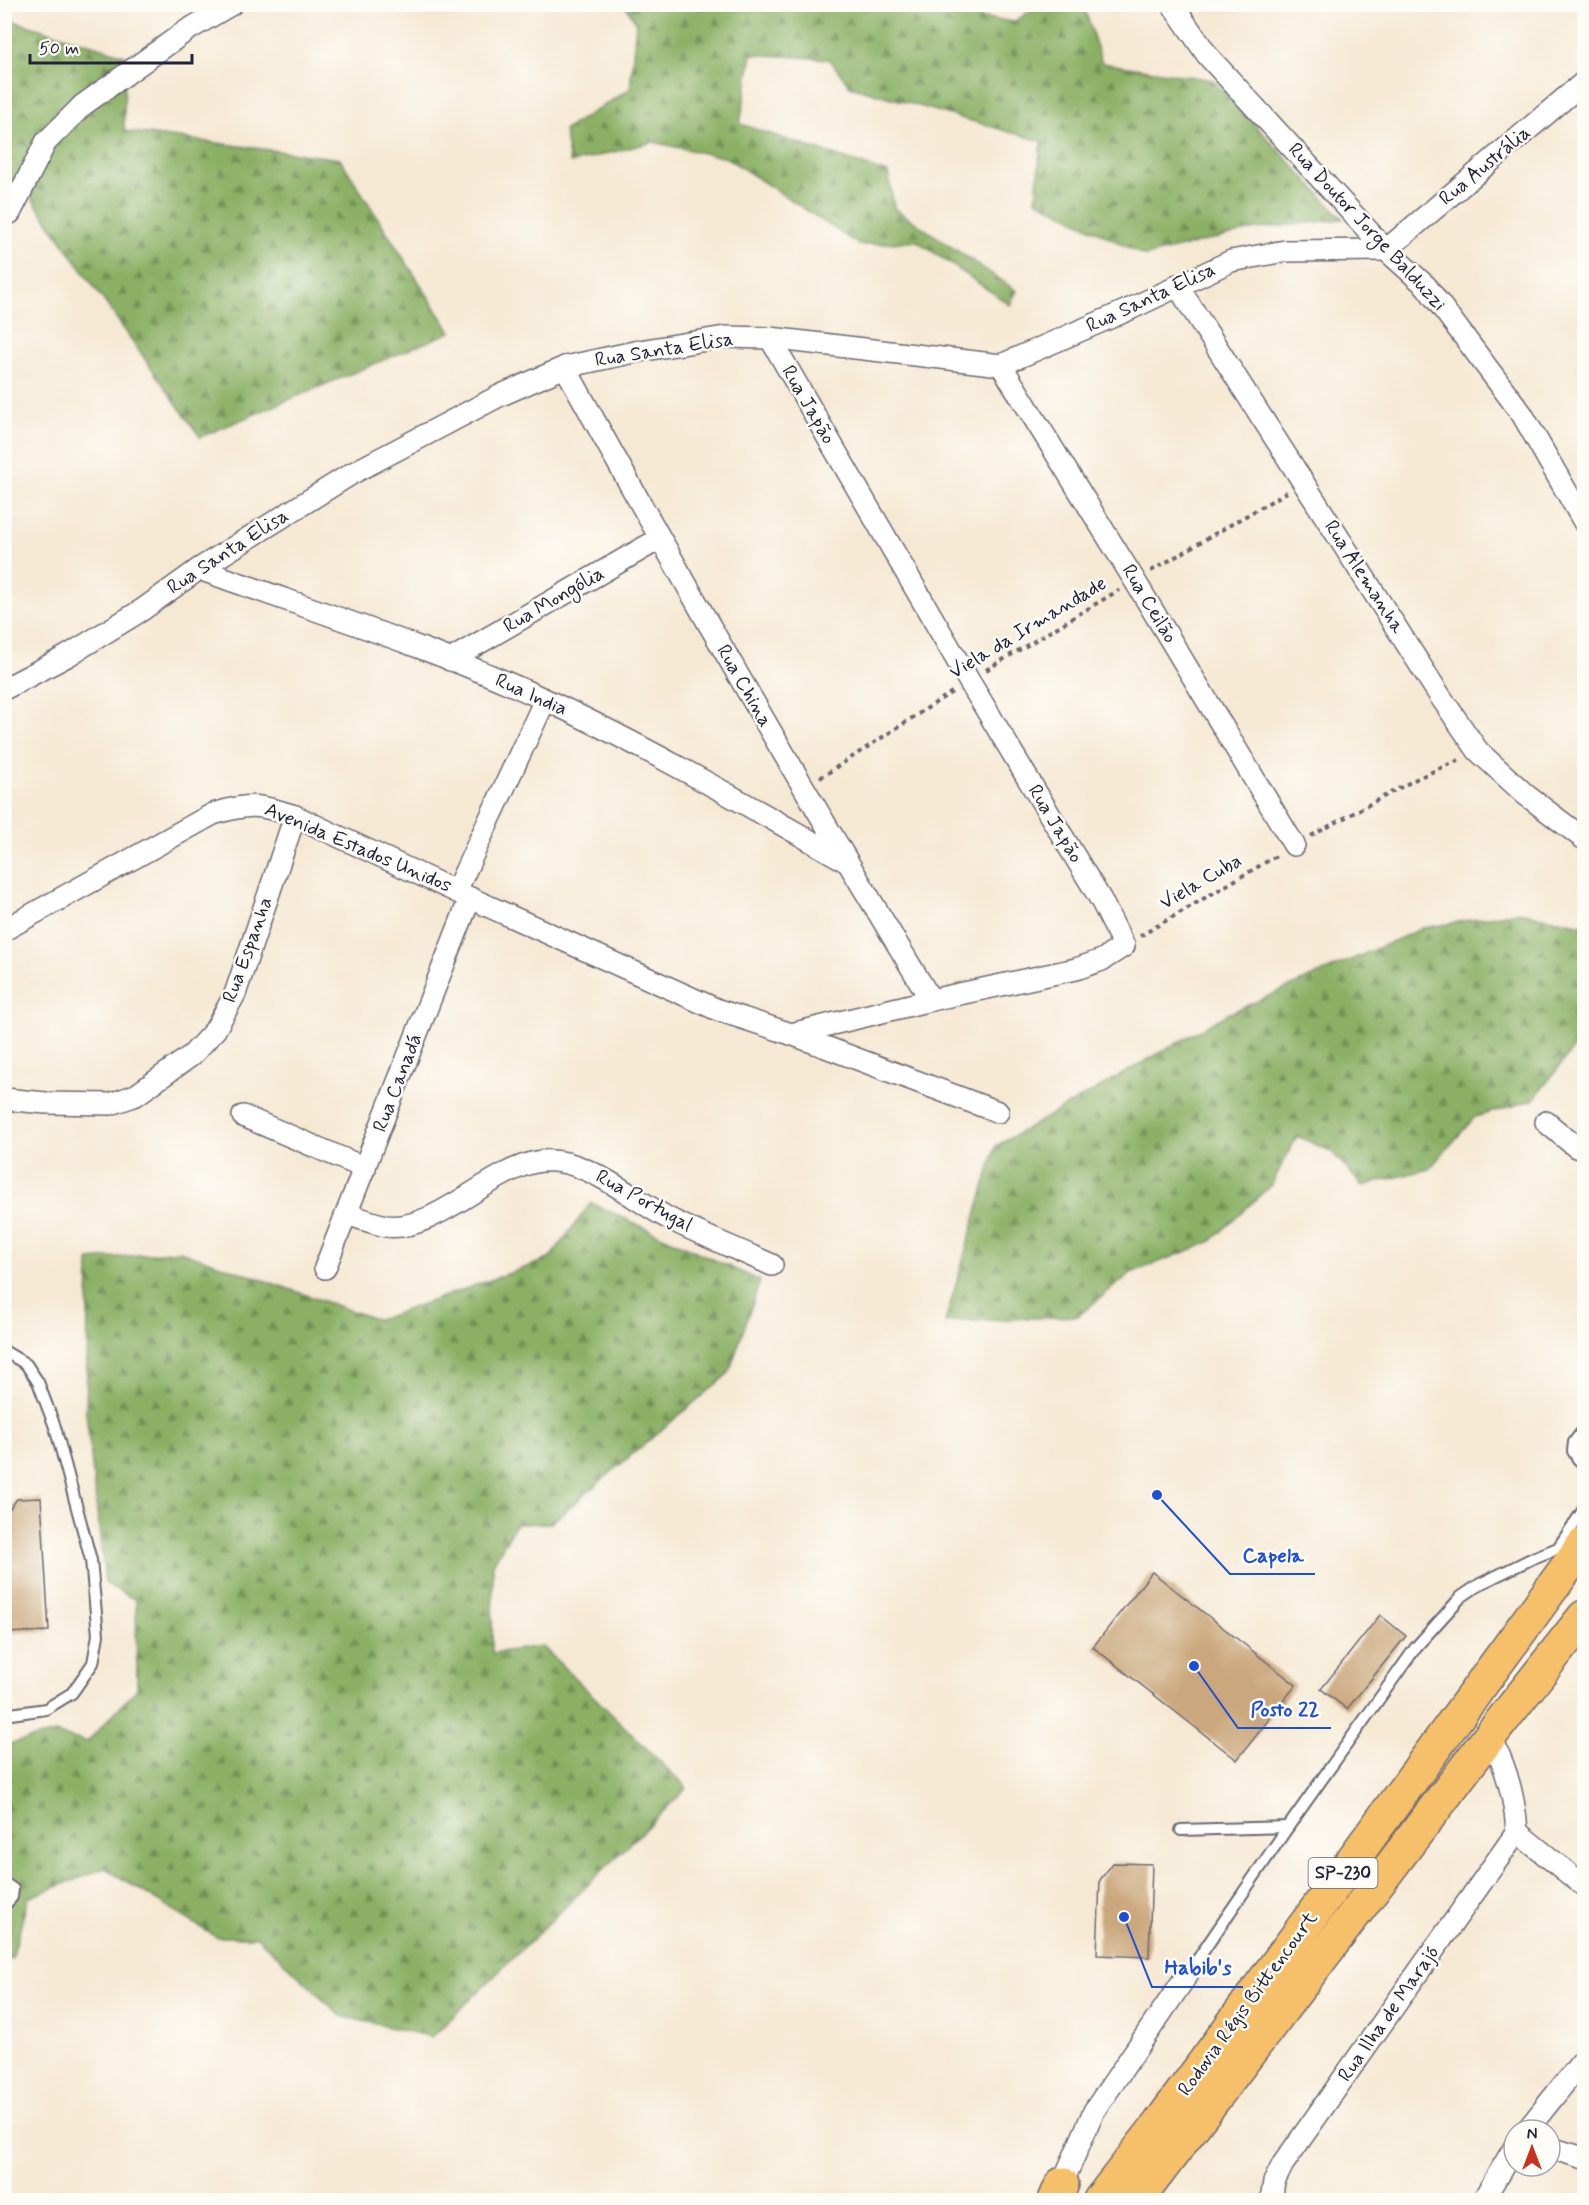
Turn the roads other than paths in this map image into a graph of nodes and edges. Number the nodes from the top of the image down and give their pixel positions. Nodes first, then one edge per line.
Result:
1 (232, 4) edge
2 (1172, 4) edge
3 (1584, 82) edge
4 (10, 213) dead end
5 (1386, 250) junction
6 (1177, 285) junction
7 (770, 338) junction
8 (1001, 365) junction
9 (565, 368) junction
10 (1584, 522) edge
11 (659, 539) junction
12 (199, 569) junction
13 (450, 660) junction
14 (4, 689) edge
15 (545, 700) junction
16 (295, 816) junction
17 (1584, 839) edge
18 (1294, 845) road end
19 (846, 861) junction
20 (463, 895) junction
21 (4, 930) edge
22 (931, 1000) junction
23 (791, 1034) junction
24 (4, 1099) edge
25 (998, 1112) dead end
26 (243, 1116) dead end
27 (1546, 1122) dead end
28 (1584, 1150) edge
29 (364, 1168) junction
30 (347, 1214) junction
31 (772, 1265) dead end
32 (326, 1268) dead end
33 (4, 1351) edge
34 (1584, 1429) edge
35 (1584, 1465) edge
36 (1584, 1509) edge
37 (1584, 1538) edge
38 (1571, 1546) edge
39 (1584, 1617) edge
40 (4, 1715) edge
41 (1490, 1736) junction
42 (1288, 1827) junction
43 (1181, 1830) dead end
44 (1517, 1832) junction
45 (4, 1883) edge
46 (1584, 1886) edge
47 (4, 1906) edge
48 (1187, 1975) joint
49 (1584, 2059) edge
50 (1537, 2118) edge
51 (1562, 2152) edge
52 (1584, 2158) edge
53 (1502, 2168) edge
54 (1054, 2195) edge
55 (1100, 2200) edge
56 (1137, 2200) edge
57 (1271, 2200) edge
58 (1483, 2200) edge

1 - 4 street
2 - 5 street, Rua Doutor Jorge Balduzzi
3 - 5 street, Rua Austrália
5 - 6 street, Rua Santa Elisa
5 - 10 street, Rua Doutor Jorge Balduzzi
6 - 8 street, Rua Santa Elisa
6 - 17 street, Rua Alemanha
7 - 8 street, Rua Santa Elisa
7 - 9 street, Rua Santa Elisa
7 - 22 street, Rua Japão
8 - 18 street, Rua Ceilão
9 - 11 street, Rua China
9 - 12 street, Rua Santa Elisa
11 - 13 street, Rua Mongólia
11 - 19 street, Rua China
12 - 13 street, Rua India
12 - 14 street, Rua Santa Elisa
13 - 15 street, Rua India
15 - 19 street, Rua India
15 - 20 street, Rua Canadá
16 - 20 street, Avenida Estados Unidos
16 - 21 street, Avenida Estados Unidos
16 - 24 street, Rua Espanha
19 - 22 street, Rua China
20 - 23 street, Avenida Estados Unidos
20 - 29 street, Rua Canadá
22 - 23 street
23 - 25 street
26 - 29 street
27 - 28 street
29 - 30 street, Rua Canadá
30 - 31 street, Rua Portugal
30 - 32 street, Rua Canadá
33 - 40 lane
34 - 35 lane
36 - 38 lane
37 - 38 lane
38 - 42 lane
38 - 55 highway, Rodovia Régis Bittencourt / SP-230
39 - 41 highway, Rodovia Régis Bittencourt / SP-230
41 - 44 street
41 - 56 highway, Rodovia Régis Bittencourt / SP-230
42 - 43 lane
42 - 48 lane
44 - 46 street
44 - 57 street, Rua Ilha de Marajó
45 - 47 lane
48 - 54 street
49 - 50 street
51 - 52 street
53 - 58 street

